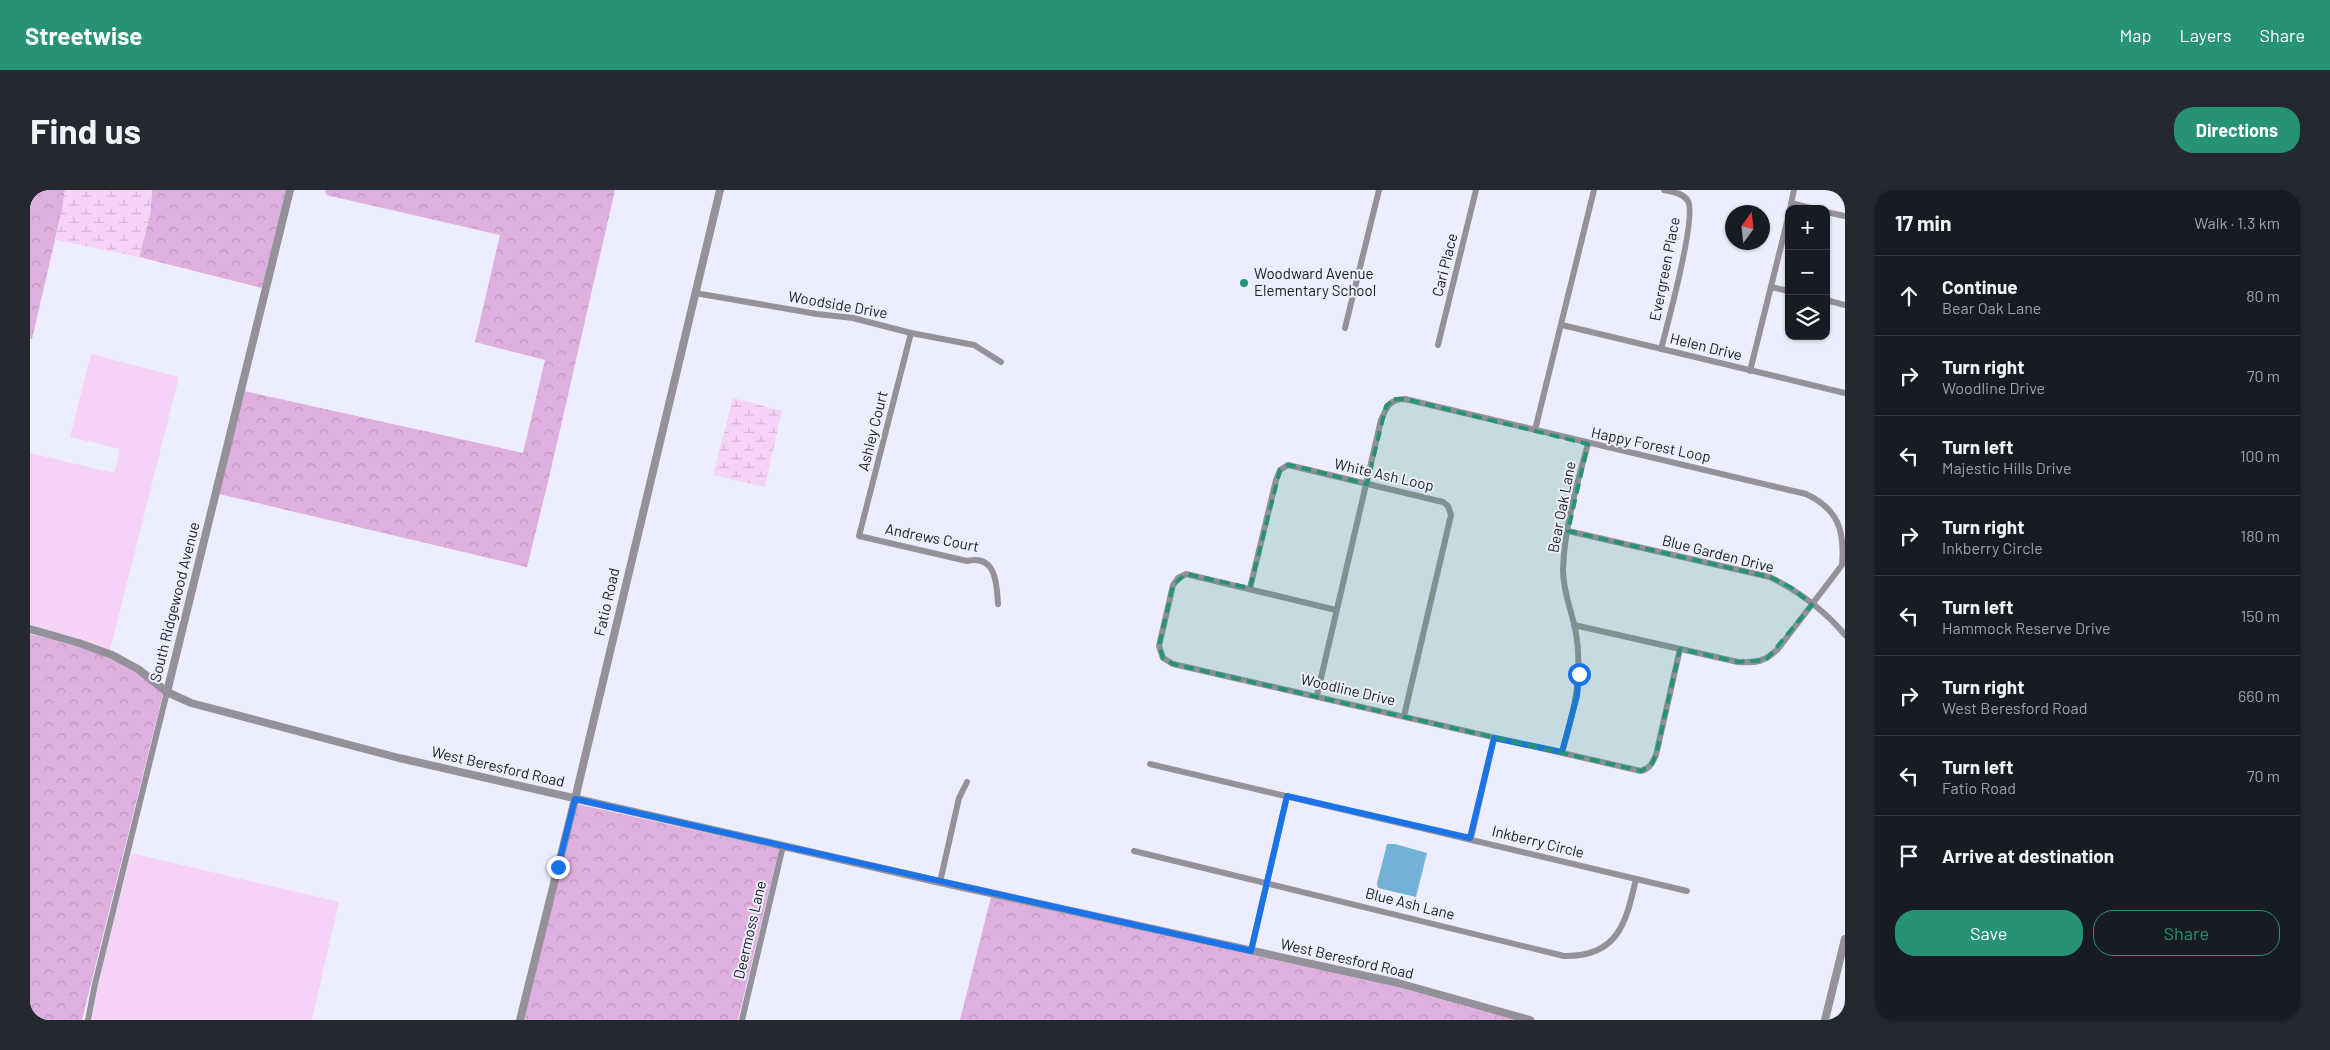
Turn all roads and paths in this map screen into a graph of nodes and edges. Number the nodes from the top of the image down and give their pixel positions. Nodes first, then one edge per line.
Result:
1 (290, 190) edge
2 (720, 190) edge
3 (1379, 190) edge
4 (1476, 190) edge
5 (1594, 190) edge
6 (1664, 190) edge
7 (1794, 190) edge
8 (1791, 205) edge
9 (1830, 213) edge
10 (1845, 216) edge
11 (1785, 230) edge
12 (1771, 287) junction
13 (1785, 290) edge
14 (696, 292) junction
15 (1830, 301) edge
16 (1845, 305) edge
17 (1562, 325) junction
18 (1345, 328) dead end
19 (911, 333) junction
20 (1438, 345) dead end
21 (1661, 349) junction
22 (1001, 362) dead end
23 (1750, 371) junction
24 (1845, 393) edge
25 (1535, 430) junction
26 (1588, 444) junction
27 (1367, 484) junction
28 (1568, 531) junction
29 (859, 536) joint
30 (1250, 588) junction
31 (998, 604) dead end
32 (1812, 606) junction
33 (1336, 610) junction
34 (1574, 625) junction
35 (30, 629) edge
36 (1845, 635) edge
37 (1680, 649) junction
38 (168, 692) junction
39 (1317, 696) junction
40 (1404, 716) junction
41 (1494, 738) junction
42 (1562, 752) junction
43 (1150, 764) dead end
44 (967, 782) dead end
45 (1287, 796) junction
46 (575, 799) junction
47 (1470, 838) junction
48 (783, 846) junction
49 (1134, 851) dead end
50 (1636, 879) junction
51 (940, 882) junction
52 (1266, 883) junction
53 (1686, 891) dead end
54 (1845, 939) edge
55 (1251, 951) junction
56 (88, 1020) edge
57 (520, 1020) edge
58 (742, 1020) edge
59 (1530, 1020) edge
60 (1825, 1020) edge

1 - 38 street, South Ridgewood Avenue
2 - 14 street, Fatio Road
3 - 18 street
4 - 20 street, Cari Place
5 - 17 street
6 - 21 street, Evergreen Place
7 - 8 street
9 - 10 street
11 - 12 street
12 - 13 street
12 - 23 street
14 - 19 street, Woodside Drive
14 - 46 street, Fatio Road
15 - 16 street
17 - 21 street, Helen Drive
17 - 25 street
19 - 22 street, Woodside Drive
19 - 29 street, Ashley Court
21 - 23 street, Helen Drive
23 - 24 street, Helen Drive
25 - 26 street, Happy Forest Loop
25 - 27 street, Happy Forest Loop
26 - 28 street, Bear Oak Lane
26 - 32 street, Happy Forest Loop
27 - 30 street, White Ash Loop
27 - 33 street, Happy Forest Loop
27 - 40 street, White Ash Loop
28 - 32 street, Blue Garden Drive
28 - 34 street, Bear Oak Lane
29 - 31 street, Andrews Court
30 - 33 street, Woodline Drive
30 - 39 street, Woodline Drive
32 - 36 street, Blue Garden Drive
32 - 37 street, Happy Forest Loop
33 - 39 street, Happy Forest Loop
34 - 37 street, Happy Forest Loop
34 - 42 street, Bear Oak Lane
35 - 38 street, West Beresford Road
37 - 42 street, Woodline Drive
38 - 46 street, West Beresford Road
38 - 56 street, South Ridgewood Avenue
39 - 40 street, Woodline Drive
40 - 41 street, Woodline Drive
41 - 42 street, Woodline Drive
41 - 47 street
43 - 45 street, Inkberry Circle
44 - 51 street
45 - 47 street, Inkberry Circle
45 - 52 street
46 - 48 street, West Beresford Road
46 - 57 street, Fatio Road
47 - 50 street, Inkberry Circle
48 - 51 street, West Beresford Road
48 - 58 street, Deermoss Lane
49 - 52 street, Blue Ash Lane
50 - 52 street, Blue Ash Lane
50 - 53 street, Inkberry Circle
51 - 55 street, West Beresford Road
52 - 55 street
54 - 60 street
55 - 59 street, West Beresford Road

